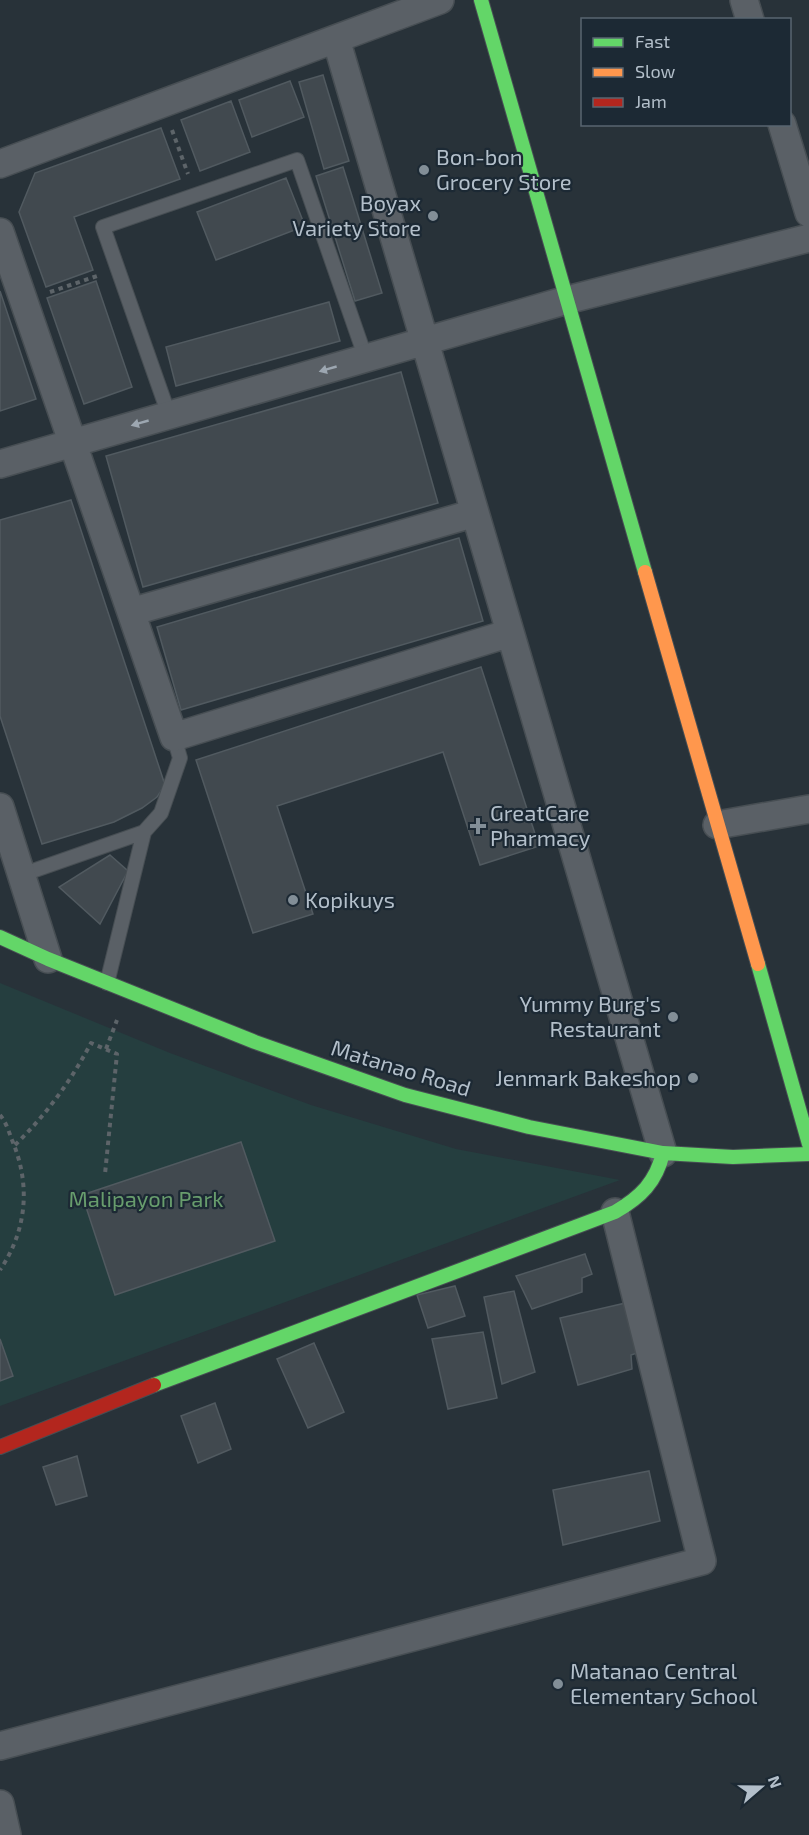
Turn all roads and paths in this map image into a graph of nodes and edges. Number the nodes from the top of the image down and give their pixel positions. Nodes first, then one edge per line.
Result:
1 (440, 0) edge
2 (481, 0) edge
3 (744, 0) edge
4 (749, 18) edge
5 (336, 39) junction
6 (163, 104) junction
7 (783, 126) edge
8 (0, 165) edge
9 (196, 195) junction
10 (809, 213) edge
11 (0, 231) edge
12 (809, 238) edge
13 (118, 269) junction
14 (567, 300) junction
15 (24, 301) junction
16 (424, 342) junction
17 (366, 359) junction
18 (169, 415) junction
19 (73, 443) junction
20 (0, 464) edge
21 (475, 513) junction
22 (131, 612) junction
23 (510, 633) junction
24 (174, 737) junction
25 (0, 807) edge
26 (809, 809) edge
27 (717, 825) junction
28 (144, 832) junction
29 (21, 875) junction
30 (0, 937) edge
31 (48, 959) junction
32 (107, 983) junction
33 (0, 1115) edge
34 (809, 1144) edge
35 (15, 1145) junction
36 (663, 1153) junction
37 (809, 1154) edge
38 (105, 1174) dead end
39 (615, 1212) junction
40 (0, 1270) edge
41 (0, 1447) edge
42 (0, 1746) edge
43 (0, 1804) edge
44 (7, 1835) edge

1 - 5 street
2 - 14 street
3 - 4 street
5 - 6 street
5 - 16 street
6 - 8 street
6 - 9 path
7 - 10 street
9 - 13 lane
9 - 17 lane
11 - 15 street
12 - 14 street
13 - 15 path
13 - 18 lane
14 - 16 street
14 - 27 street
15 - 19 street
16 - 17 street
16 - 21 street
17 -> 18 street
18 -> 19 street
19 - 20 street
19 - 22 street
21 - 22 street
21 - 23 street
22 - 24 street
23 - 24 street
23 - 36 street
24 - 28 lane
25 - 29 street
26 - 27 street
27 - 34 street
28 - 29 lane
28 - 32 lane
29 - 31 street
30 - 31 street, Matanao Road
31 - 32 street, Matanao Road
32 - 36 street, Matanao Road
33 - 35 path
35 - 38 path
35 - 40 path
36 - 37 street, Matanao Road
36 - 39 street
39 - 41 street
39 - 42 street
43 - 44 street

